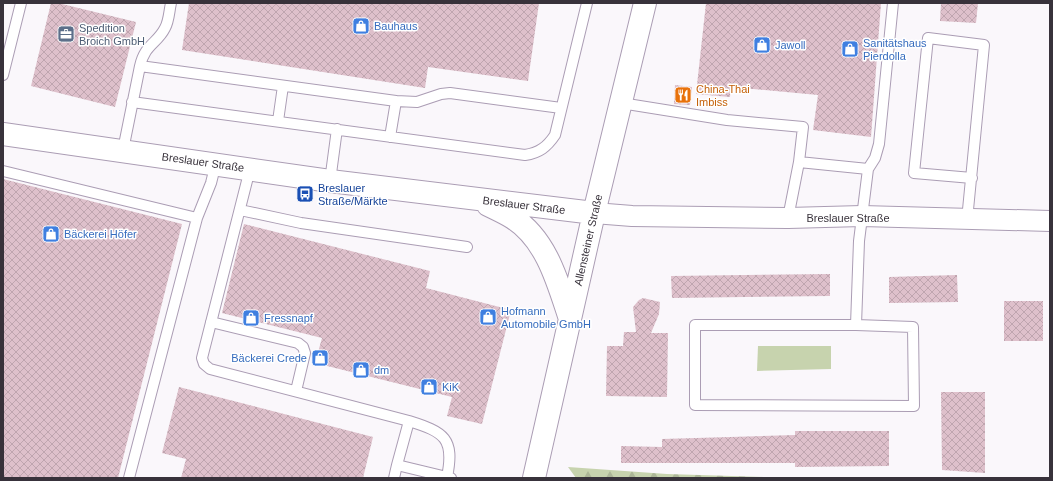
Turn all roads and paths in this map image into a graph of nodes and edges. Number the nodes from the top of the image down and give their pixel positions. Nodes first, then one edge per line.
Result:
1 (21, 3) edge
2 (171, 3) edge
3 (587, 3) edge
4 (645, 3) edge
5 (893, 3) edge
6 (140, 66) junction
7 (3, 75) edge
8 (283, 86) junction
9 (396, 101) junction
10 (132, 102) junction
11 (621, 103) junction
12 (561, 108) junction
13 (278, 121) junction
14 (337, 129) junction
15 (3, 134) edge
16 (390, 137) junction
17 (123, 150) junction
18 (799, 162) junction
19 (216, 163) junction
20 (250, 169) junction
21 (868, 169) junction
22 (3, 170) edge
23 (972, 178) junction
24 (330, 181) junction
25 (478, 200) junction
26 (240, 210) junction
27 (594, 213) junction
28 (862, 216) junction
29 (197, 218) junction
30 (788, 218) junction
31 (968, 220) junction
32 (1050, 221) edge
33 (467, 247) dead end
34 (570, 320) junction
35 (211, 322) junction
36 (856, 325) junction
37 (296, 391) junction
38 (409, 421) junction
39 (397, 465) junction
40 (129, 478) edge
41 (394, 478) edge
42 (449, 478) edge
43 (534, 478) edge

1 - 7 lane
2 - 6 lane
3 - 12 lane
4 - 11 street, Allensteiner Straße
5 - 21 lane
6 - 8 lane
6 - 10 lane
8 - 9 lane
8 - 13 lane
9 - 12 lane
9 - 16 lane
10 - 13 lane
10 - 17 lane
11 - 18 lane
11 - 27 street, Allensteiner Straße
12 - 16 lane
13 - 14 lane
14 - 16 lane
14 - 24 lane
15 - 17 street, Breslauer Straße
17 - 19 street, Breslauer Straße
18 - 21 lane
18 - 30 lane
19 - 20 street, Breslauer Straße
19 - 29 lane
20 - 24 street, Breslauer Straße
20 - 26 lane
21 - 28 lane
22 - 29 lane
23 - 23 lane
23 - 31 lane
24 - 25 street, Breslauer Straße
25 - 27 street, Breslauer Straße
25 - 34 street
26 - 33 lane
26 - 35 lane
27 - 30 street, Breslauer Straße
27 - 34 street, Allensteiner Straße
28 - 30 street, Breslauer Straße
28 - 31 street, Breslauer Straße
28 - 36 lane
29 - 40 lane
31 - 32 street, Breslauer Straße
34 - 43 street, Allensteiner Straße
35 - 37 lane
35 - 37 lane
36 - 36 lane
37 - 38 lane
38 - 39 lane
38 - 42 lane
39 - 41 lane
39 - 42 lane

